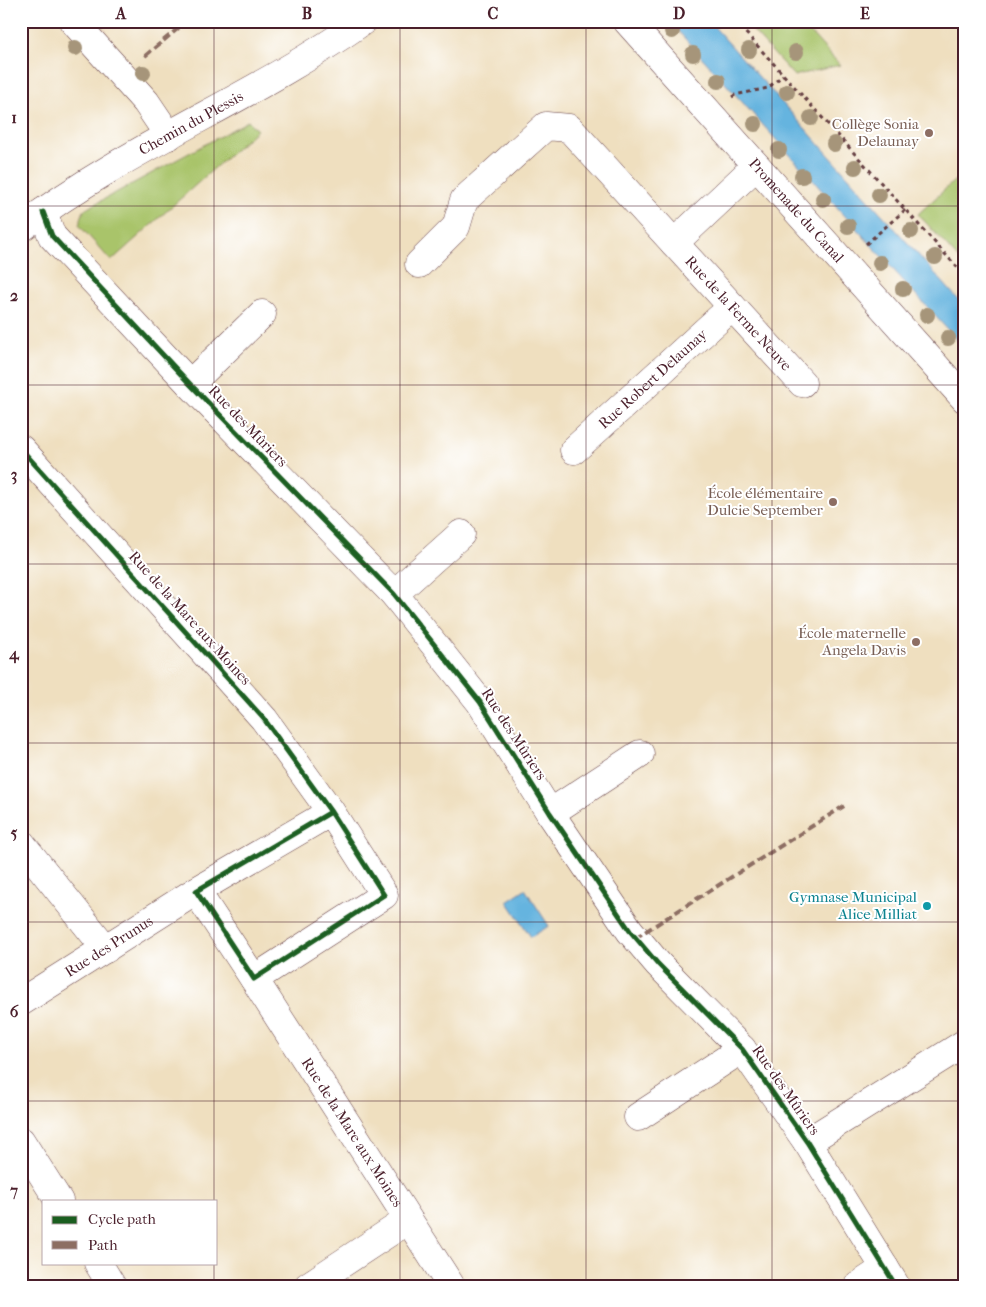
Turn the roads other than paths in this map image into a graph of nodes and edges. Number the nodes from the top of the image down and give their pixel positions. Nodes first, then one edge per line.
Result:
1 (73, 21) edge
2 (363, 21) edge
3 (627, 21) edge
4 (169, 136) junction
5 (756, 166) junction
6 (43, 212) junction
7 (21, 228) edge
8 (674, 243) junction
9 (419, 264) dead end
10 (732, 307) junction
11 (262, 314) dead end
12 (802, 383) dead end
13 (190, 384) junction
14 (965, 399) edge
15 (21, 449) edge
16 (574, 450) dead end
17 (461, 534) dead end
18 (394, 594) junction
19 (640, 754) dead end
20 (331, 812) junction
21 (550, 814) junction
22 (21, 843) edge
23 (196, 891) junction
24 (106, 949) junction
25 (254, 979) junction
26 (21, 1002) edge
27 (965, 1043) edge
28 (742, 1049) junction
29 (638, 1117) dead end
30 (21, 1141) edge
31 (807, 1142) junction
32 (58, 1200) edge
33 (408, 1220) junction
34 (891, 1277) edge
35 (313, 1285) edge
36 (451, 1286) edge
37 (858, 1286) edge

1 - 4 street
2 - 4 street, Chemin du Plessis
3 - 5 street, Promenade du Canal
4 - 6 street, Chemin du Plessis
5 - 8 street, Rue de la Ferme Neuve
5 - 14 street, Promenade du Canal
6 - 7 street, Chemin du Plessis
6 - 13 street, Rue des Mûriers
8 - 9 street, Rue de la Ferme Neuve
8 - 10 street, Rue de la Ferme Neuve
10 - 12 street, Rue de la Ferme Neuve
10 - 16 street, Rue Robert Delaunay
11 - 13 street, Rue des Mûriers
13 - 18 street, Rue des Mûriers
15 - 20 street, Rue de la Mare aux Moines
17 - 18 street
18 - 21 street, Rue des Mûriers
19 - 21 street
20 - 23 street, Rue des Prunus
20 - 25 street, Rue de la Mare aux Moines
21 - 28 street, Rue des Mûriers
22 - 24 street
23 - 24 street, Rue des Prunus
23 - 25 street, Rue de la Mare aux Moines
24 - 26 street, Rue des Prunus
25 - 33 street, Rue de la Mare aux Moines
27 - 31 street
28 - 29 street, Rue des Mûriers
28 - 31 street, Rue des Mûriers
30 - 32 street
31 - 34 street, Rue des Mûriers
33 - 35 street
33 - 36 street, Rue de la Mare aux Moines
34 - 37 street, Rue des Mûriers

